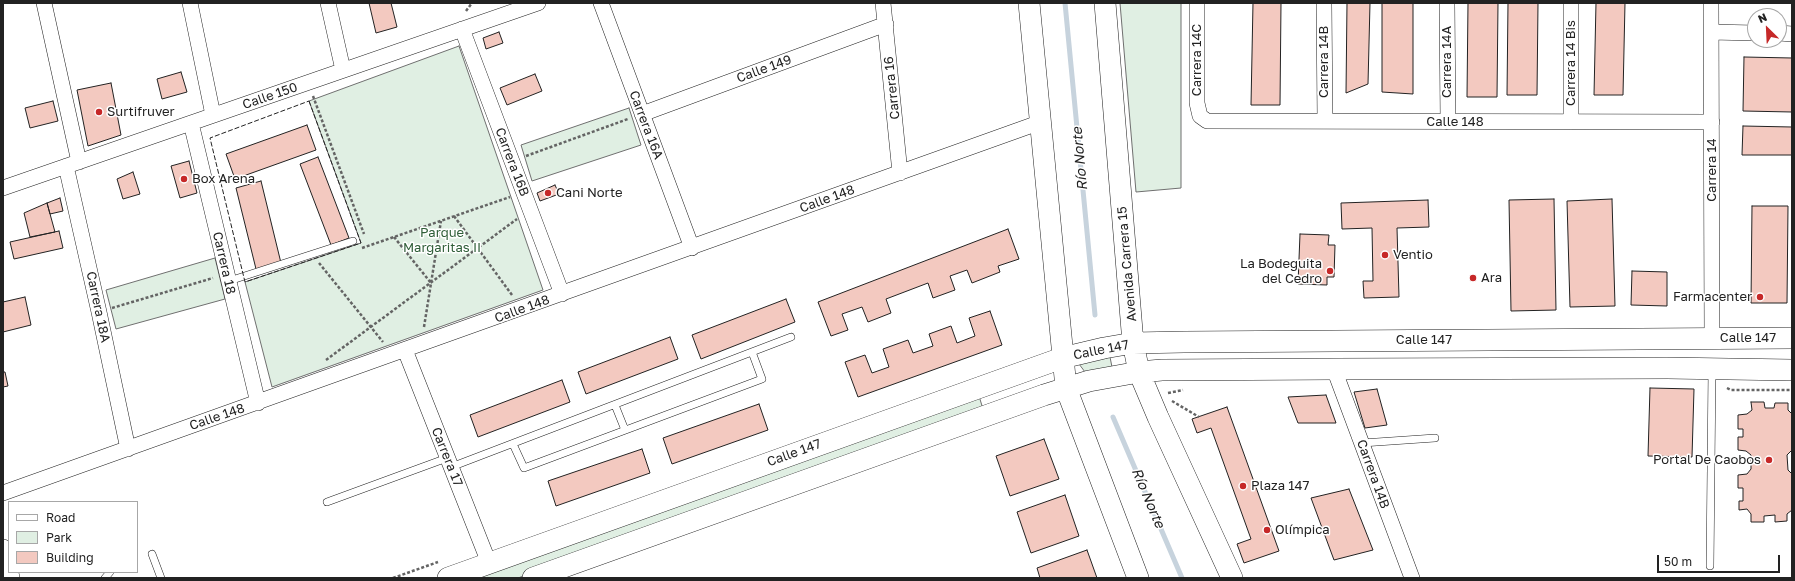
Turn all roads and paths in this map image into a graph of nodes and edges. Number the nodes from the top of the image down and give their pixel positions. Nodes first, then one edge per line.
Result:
1 (44, 3) edge
2 (190, 3) edge
3 (328, 3) edge
4 (538, 3) edge
5 (601, 3) edge
6 (883, 3) edge
7 (1029, 3) edge
8 (1106, 3) edge
9 (1197, 3) edge
10 (1324, 3) edge
11 (1447, 3) edge
12 (1571, 3) edge
13 (1711, 3) edge
14 (886, 24) junction
15 (462, 29) junction
16 (1711, 32) junction
17 (1747, 33) edge
18 (344, 70) junction
19 (308, 83) junction
20 (642, 114) junction
21 (213, 116) junction
22 (1200, 116) joint
23 (1324, 121) junction
24 (1041, 122) junction
25 (1448, 122) junction
26 (1571, 122) junction
27 (1712, 122) junction
28 (191, 123) junction
29 (512, 161) junction
30 (73, 164) junction
31 (900, 173) junction
32 (3, 188) edge
33 (524, 192) junction
34 (530, 209) junction
35 (454, 216) junction
36 (441, 221) junction
37 (394, 237) junction
38 (352, 241) dead end
39 (368, 246) junction
40 (361, 248) dead end
41 (478, 248) junction
42 (692, 248) junction
43 (326, 261) dead end
44 (319, 263) junction
45 (312, 266) dead end
46 (228, 277) junction
47 (431, 283) junction
48 (562, 294) junction
49 (522, 309) junction
50 (99, 312) junction
51 (371, 328) junction
52 (791, 337) dead end
53 (1712, 338) junction
54 (1792, 338) edge
55 (1133, 343) junction
56 (420, 345) junction
57 (399, 352) junction
58 (752, 352) junction
59 (1062, 358) junction
60 (320, 364) dead end
61 (1334, 369) junction
62 (1712, 369) junction
63 (1792, 370) edge
64 (1139, 372) junction
65 (1066, 388) junction
66 (1169, 400) dead end
67 (258, 403) junction
68 (615, 405) junction
69 (1199, 417) dead end
70 (625, 430) junction
71 (1435, 438) dead end
72 (1362, 443) junction
73 (513, 444) junction
74 (128, 449) junction
75 (449, 462) junction
76 (3, 493) edge
77 (328, 502) dead end
78 (3, 550) edge
79 (152, 554) dead end
80 (489, 564) junction
81 (1710, 566) dead end
82 (9, 578) edge
83 (161, 578) edge
84 (448, 578) edge
85 (533, 578) edge
86 (1138, 578) edge
87 (1232, 578) edge
88 (1412, 578) edge

1 - 30 street, Carrera 18A
2 - 21 street
3 - 18 street
4 - 15 street, Calle 150
5 - 20 street, Carrera 16A
6 - 14 street, Carrera 16
7 - 24 main road
8 - 55 main road, Avenida Carrera 15
9 - 22 street, Carrera 14C
10 - 23 street, Carrera 14B
11 - 25 street, Carrera 14A
12 - 26 street, Carrera 14 Bis
13 - 16 street, Carrera 14
14 - 20 street, Calle 149
14 - 31 street, Carrera 16
15 - 18 street, Calle 150
15 - 29 street, Carrera 16B
16 - 17 street
16 - 27 street, Carrera 14
18 - 19 street, Calle 150
19 - 21 street, Calle 150
19 - 39 path
20 - 29 path
20 - 42 street, Carrera 16A
21 - 28 street, Calle 150
22 - 23 street, Calle 148
23 - 25 street, Calle 148
24 - 31 street, Calle 148
24 - 59 main road
25 - 26 street, Calle 148
26 - 27 street, Calle 148
27 - 53 street, Carrera 14
28 - 30 street, Calle 150
28 - 46 street, Carrera 18
29 - 33 street, Carrera 16B
30 - 32 street, Calle 150
30 - 50 street, Carrera 18A
31 - 42 street, Calle 148
33 - 34 street, Carrera 16B
33 - 35 path
34 - 41 path
34 - 48 street, Carrera 16B
35 - 36 path
35 - 41 path
36 - 37 path
36 - 47 path
37 - 39 path
37 - 47 path
38 - 46 lane
39 - 40 path
41 - 47 path
41 - 49 path
42 - 48 street, Calle 148
43 - 44 path
44 - 45 path
44 - 51 path
46 - 50 path
46 - 67 street, Carrera 18
47 - 51 path
47 - 56 path
48 - 49 street, Calle 148
49 - 56 street, Calle 148
50 - 74 street, Carrera 18A
51 - 57 path
51 - 60 path
52 - 58 lane
53 - 54 main road, Calle 147
53 - 55 main road, Calle 147
55 - 59 main road, Calle 147
55 - 64 main road, Avenida Carrera 15
56 - 57 street, Calle 148
57 - 67 street, Calle 148
57 - 75 street, Carrera 17
58 - 68 lane
58 - 70 lane
59 - 65 main road
59 - 80 main road, Calle 147
61 - 62 main road
61 - 64 main road
61 - 72 street, Carrera 14B
62 - 63 main road
62 - 81 lane
64 - 65 main road
64 - 87 main road, Avenida Carrera 15
65 - 85 main road
65 - 86 main road
66 - 69 path
67 - 74 street, Calle 148
68 - 70 lane
68 - 73 lane
70 - 73 lane
71 - 72 lane
72 - 88 street, Carrera 14B
73 - 75 lane
74 - 76 street, Calle 148
75 - 77 lane
75 - 80 street, Carrera 17
78 - 82 main road
79 - 83 lane
80 - 84 main road, Calle 147

